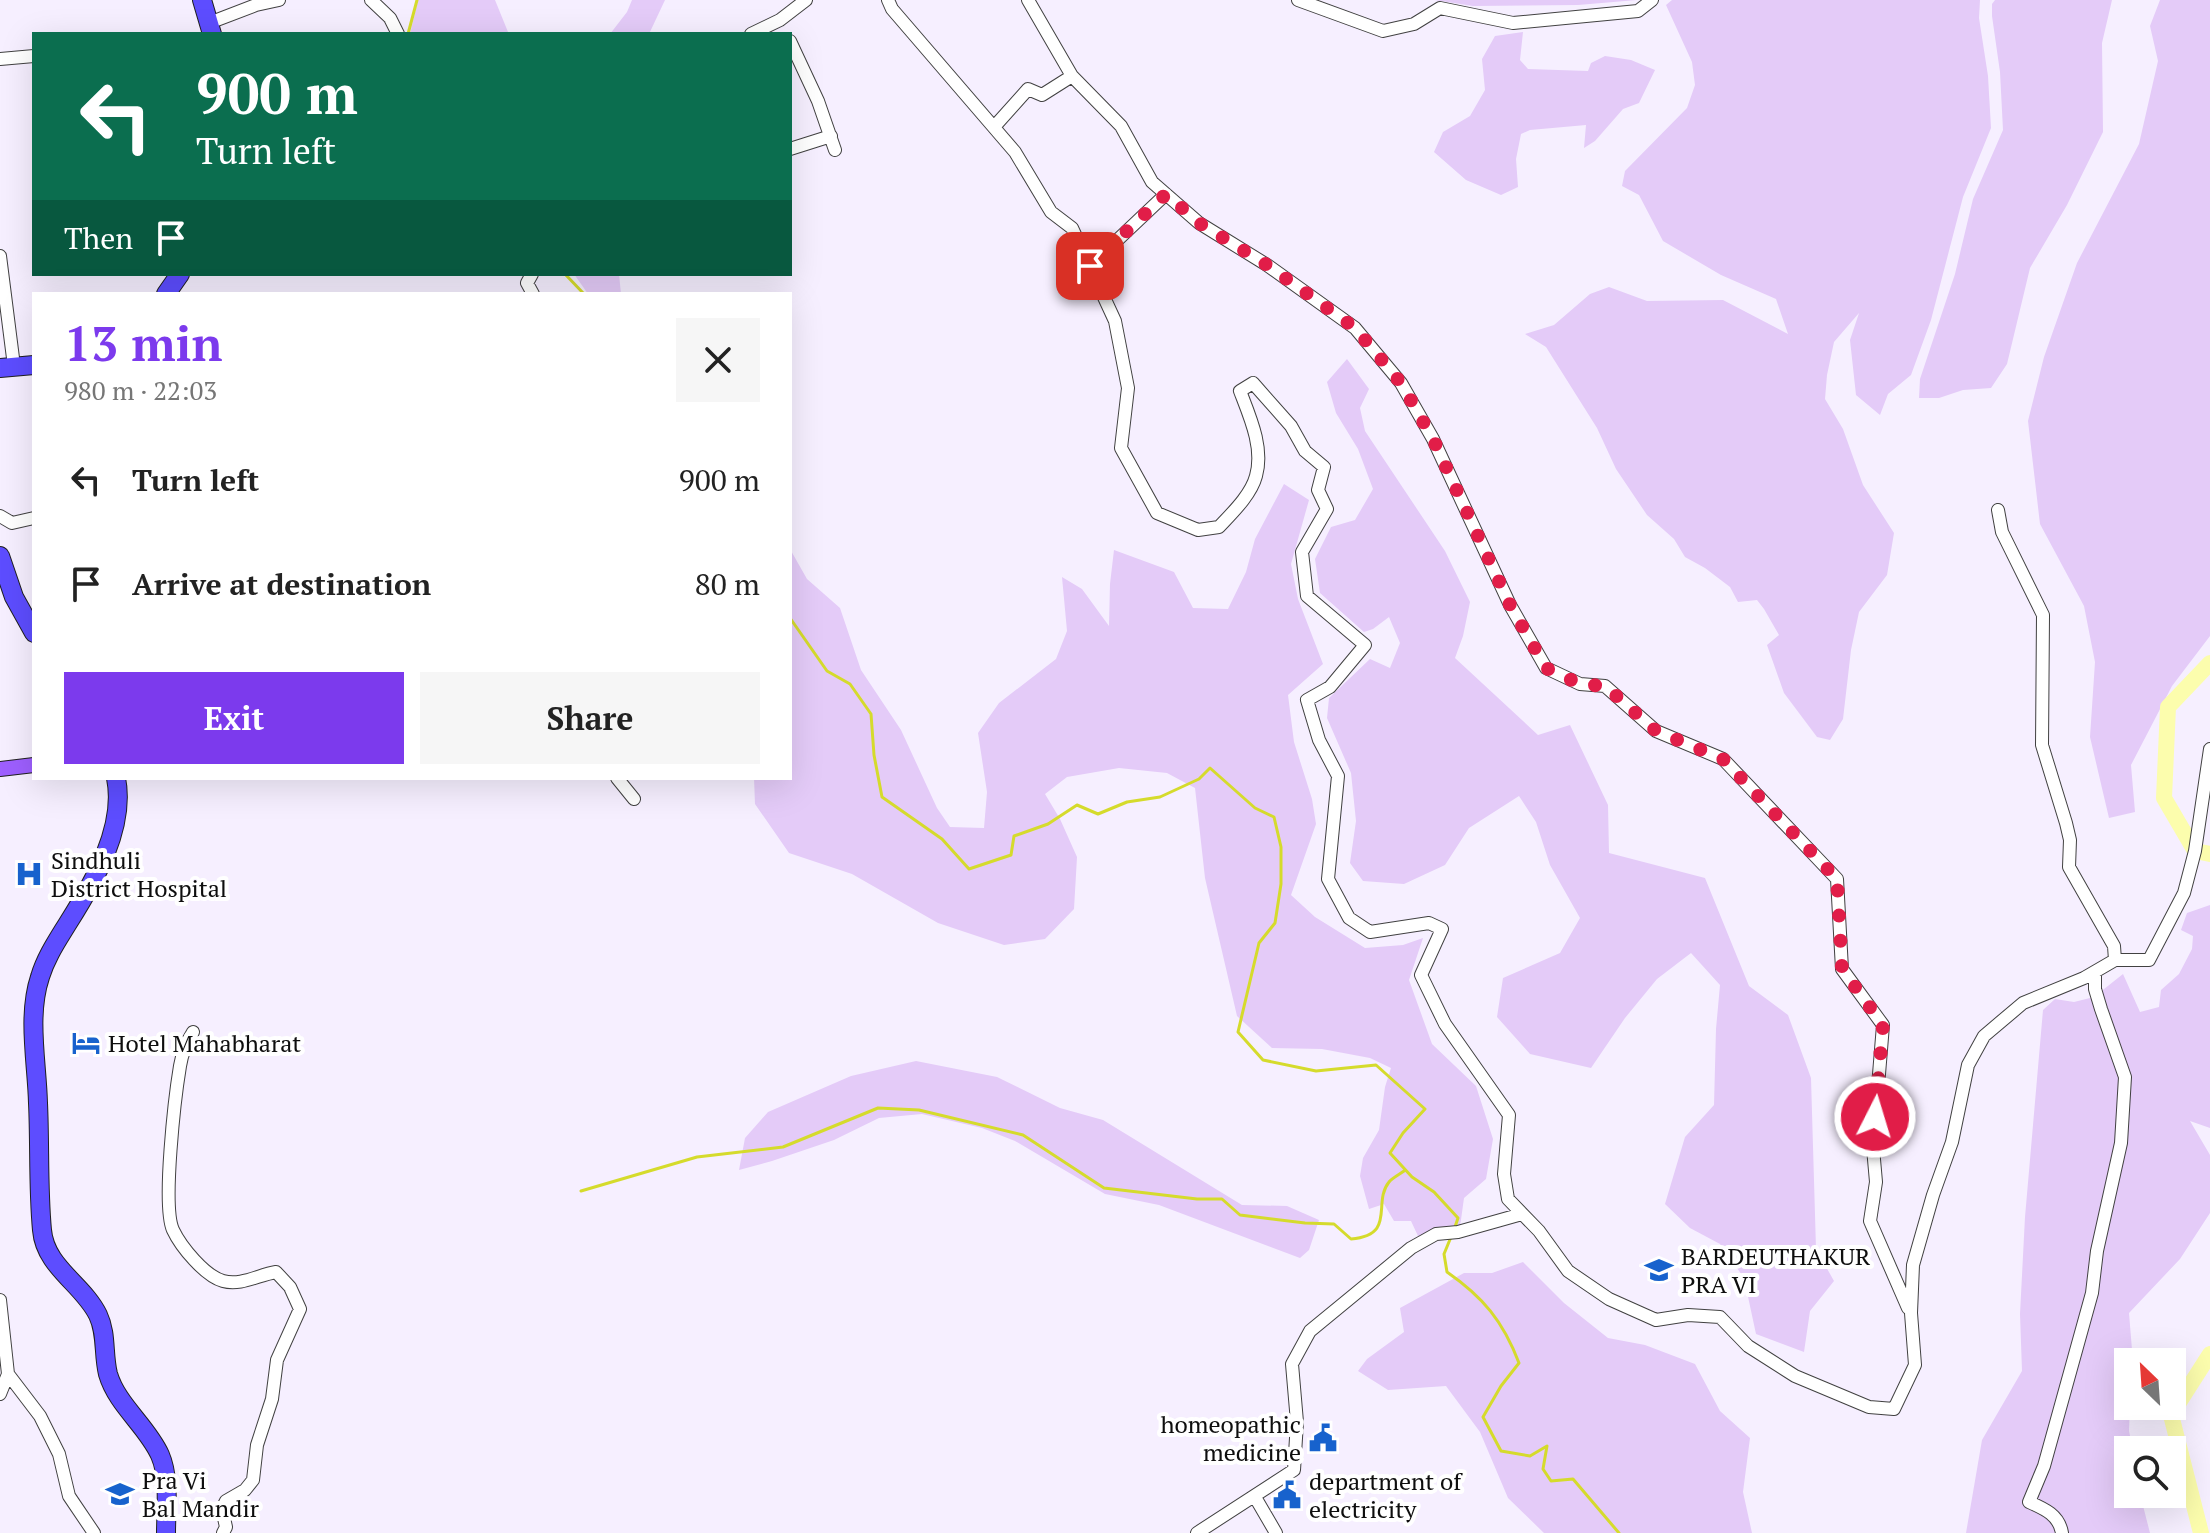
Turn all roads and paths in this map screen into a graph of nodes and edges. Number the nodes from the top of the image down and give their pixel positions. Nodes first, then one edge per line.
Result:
1 (202, 0) edge
2 (279, 0) edge
3 (371, 0) edge
4 (806, 0) edge
5 (888, 0) edge
6 (1028, 0) edge
7 (1298, 0) edge
8 (1652, 0) edge
9 (780, 20) junction
10 (210, 28) edge
11 (397, 32) edge
12 (755, 32) edge
13 (786, 32) edge
14 (792, 46) edge
15 (32, 56) edge
16 (0, 59) edge
17 (1072, 76) junction
18 (994, 127) junction
19 (831, 136) junction
20 (792, 148) edge
21 (835, 150) dead end
22 (1166, 194) junction
23 (0, 256) edge
24 (1090, 266) junction
25 (32, 365) edge
26 (7, 367) edge
27 (1998, 510) dead end
28 (0, 516) edge
29 (32, 518) edge
30 (0, 556) edge
31 (32, 629) edge
32 (2210, 749) edge
33 (32, 765) edge
34 (0, 769) edge
35 (116, 780) edge
36 (619, 780) edge
37 (634, 799) dead end
38 (2115, 960) junction
39 (2095, 972) junction
40 (193, 1032) dead end
41 (1522, 1214) junction
42 (0, 1300) edge
43 (1911, 1313) junction
44 (8, 1374) junction
45 (0, 1394) edge
46 (1255, 1497) junction
47 (94, 1533) edge
48 (166, 1533) edge
49 (223, 1533) edge
50 (1197, 1533) edge
51 (1276, 1533) edge
52 (2062, 1533) edge

1 - 10 highway
2 - 10 street
3 - 11 street
4 - 9 street
5 - 18 street
6 - 17 street
7 - 8 street
9 - 12 street
9 - 13 street
14 - 19 street
15 - 16 street
17 - 18 street
17 - 22 street
18 - 24 street
19 - 20 street
19 - 21 street
22 - 24 street
22 - 43 street
23 - 26 street
24 - 41 street
25 - 26 highway
27 - 38 street
28 - 29 street
30 - 31 highway
32 - 38 street
33 - 34 main road
35 - 48 highway
36 - 37 street
38 - 39 street
39 - 43 street
39 - 52 street
40 - 49 street
41 - 43 street
41 - 46 street
42 - 44 street
44 - 45 street
44 - 47 street
46 - 50 street
46 - 51 street

